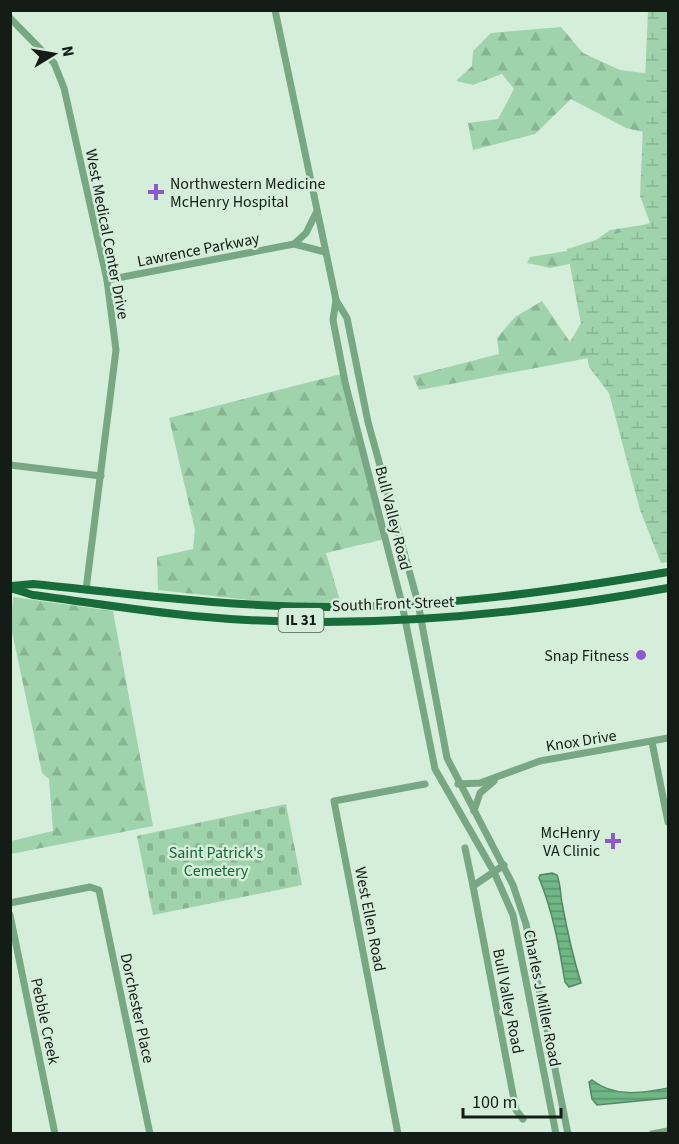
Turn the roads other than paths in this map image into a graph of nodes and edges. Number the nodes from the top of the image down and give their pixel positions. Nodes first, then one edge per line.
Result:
1 (275, 10) edge
2 (10, 18) edge
3 (316, 211) junction
4 (294, 244) junction
5 (325, 252) junction
6 (107, 280) junction
7 (336, 300) junction
8 (10, 465) edge
9 (101, 476) junction
10 (669, 572) edge
11 (10, 587) edge
12 (669, 588) edge
13 (86, 590) junction
14 (418, 603) junction
15 (402, 604) junction
16 (421, 618) junction
17 (405, 620) junction
18 (669, 738) edge
19 (652, 742) junction
20 (500, 775) junction
21 (425, 784) dead end
22 (459, 784) junction
23 (474, 812) junction
24 (669, 822) edge
25 (465, 849) dead end
26 (504, 865) junction
27 (494, 872) junction
28 (472, 886) junction
29 (10, 903) edge
30 (10, 915) edge
31 (523, 1119) dead end
32 (669, 1131) edge
33 (55, 1134) edge
34 (150, 1134) edge
35 (398, 1134) edge
36 (556, 1134) edge
37 (568, 1134) edge
38 (652, 1134) edge

1 - 3 street, Bull Valley Road
2 - 6 street, West Medical Center Drive
3 - 4 street
3 - 5 street, Bull Valley Road
4 - 5 street, Lawrence Parkway
4 - 6 street, Lawrence Parkway
5 - 7 street, Bull Valley Road
6 - 9 street, West Medical Center Drive
7 - 14 street, Bull Valley Road
7 - 15 street, Bull Valley Road
8 - 9 street
9 - 13 street, West Medical Center Drive
10 - 14 main road, South Front Street / IL 31
11 - 13 main road, South Front Street / IL 31
11 - 17 main road, South Front Street / IL 31
12 - 16 main road, South Front Street / IL 31
13 - 15 main road, South Front Street / IL 31
14 - 15 main road, South Front Street / IL 31
14 - 16 street, Bull Valley Road
15 - 17 street, Bull Valley Road
16 - 17 main road, South Front Street / IL 31
16 - 22 street, Bull Valley Road
17 - 27 street, Bull Valley Road
18 - 19 street, Knox Drive
19 - 20 street, Knox Drive
19 - 24 street
20 - 22 street, Knox Drive
20 - 23 street, Knox Drive
21 - 35 street, West Ellen Road
22 - 23 street, Bull Valley Road
23 - 26 street, Bull Valley Road
25 - 28 street, Bull Valley Road
26 - 27 street
26 - 37 street, Bull Valley Road
27 - 28 street
27 - 36 street, Charles J Miller Road
28 - 31 street, Bull Valley Road
29 - 34 street, Dorchester Place
30 - 33 street, Pebble Creek
32 - 38 street

